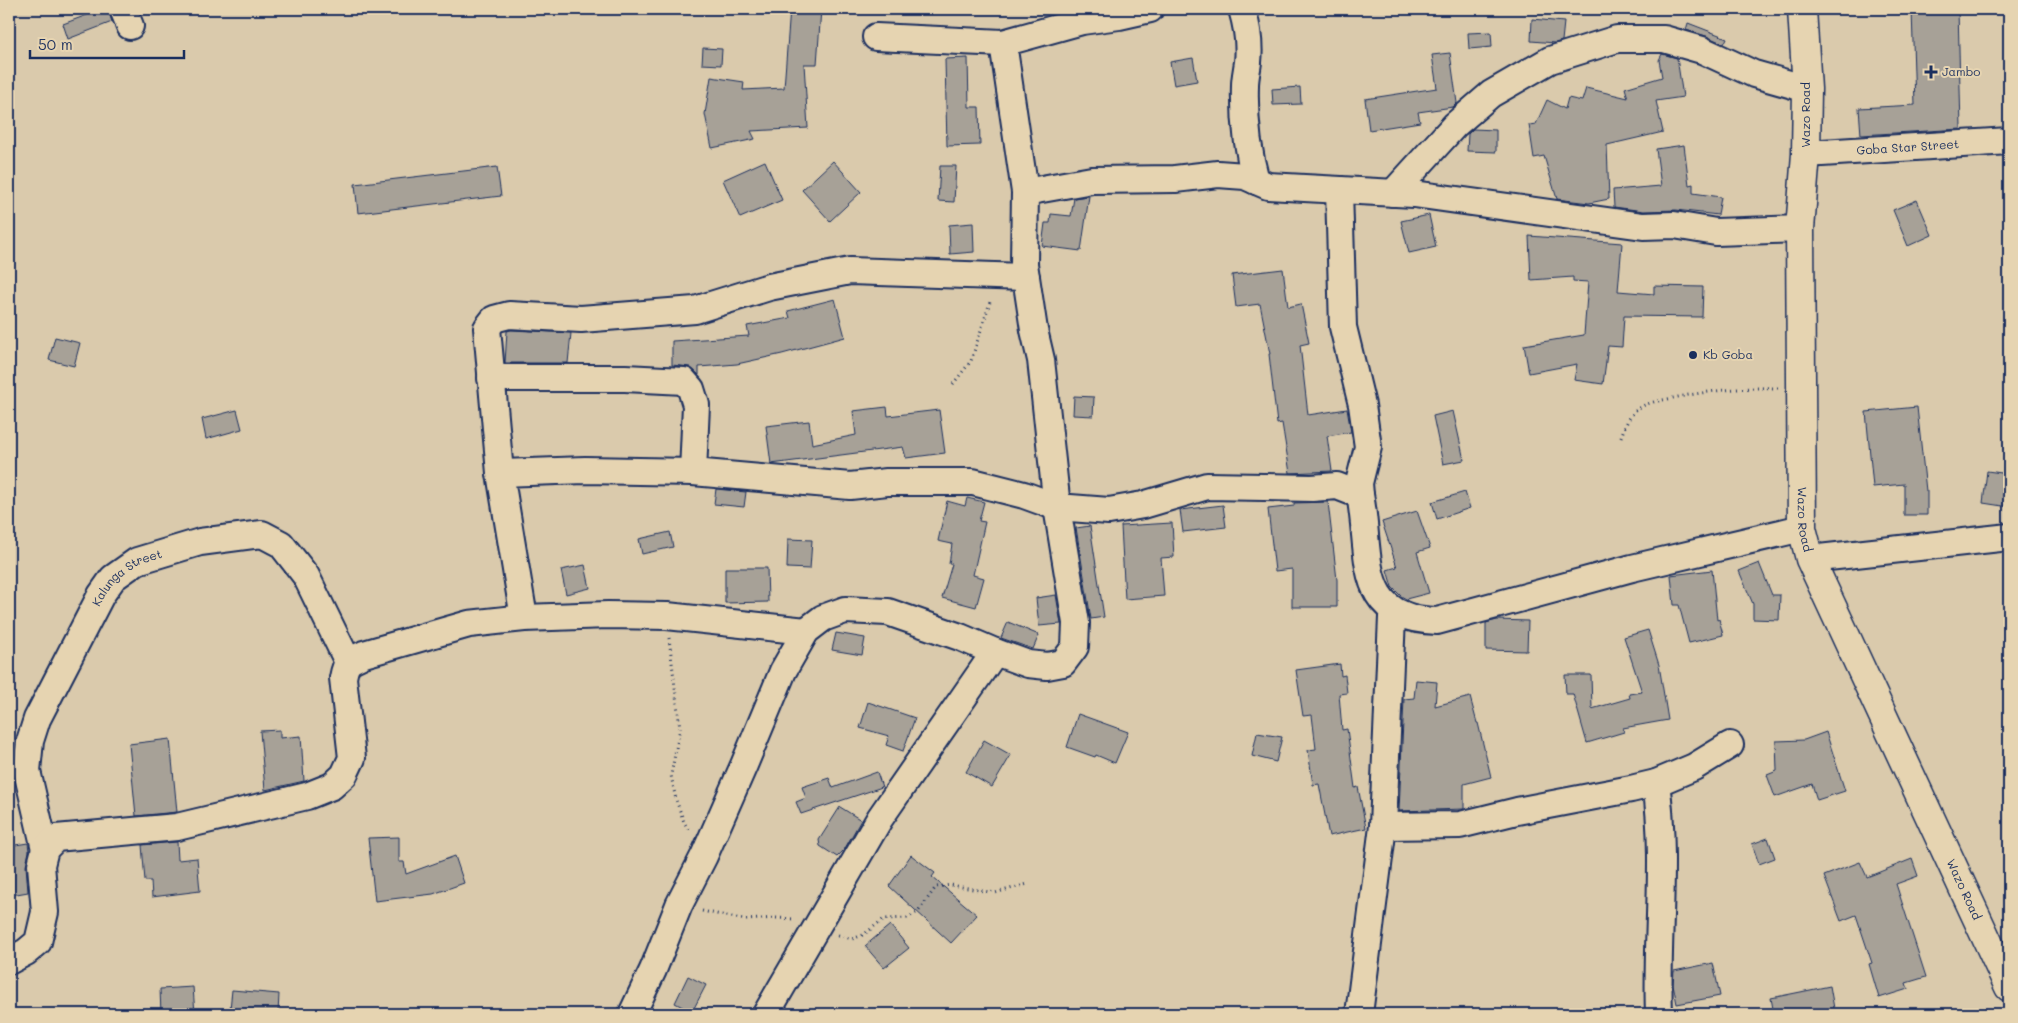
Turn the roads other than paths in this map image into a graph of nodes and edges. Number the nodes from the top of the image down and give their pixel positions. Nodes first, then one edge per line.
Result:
1 (1150, 9) edge
2 (1242, 9) edge
3 (1802, 9) edge
4 (876, 37) dead end
5 (1003, 43) junction
6 (1807, 89) junction
7 (2009, 141) edge
8 (1806, 154) junction
9 (1256, 181) junction
10 (1339, 190) junction
11 (1025, 192) junction
12 (1393, 193) junction
13 (1800, 229) junction
14 (1026, 277) junction
15 (491, 378) junction
16 (693, 472) junction
17 (500, 473) junction
18 (1360, 495) junction
19 (1057, 507) junction
20 (1802, 528) junction
21 (2009, 537) edge
22 (1810, 559) junction
23 (1401, 614) junction
24 (524, 618) junction
25 (806, 631) junction
26 (995, 652) junction
27 (348, 662) junction
28 (1730, 745) dead end
29 (1656, 783) junction
30 (1383, 826) junction
31 (45, 849) junction
32 (9, 961) edge
33 (2009, 987) edge
34 (632, 1014) edge
35 (766, 1014) edge
36 (1359, 1014) edge
37 (1659, 1014) edge

1 - 5 street
2 - 9 street
3 - 6 main road, Wazo Road
4 - 5 street
5 - 11 street
6 - 8 main road, Wazo Road
6 - 12 street
7 - 8 street, Goba Star Street
8 - 13 main road, Wazo Road
9 - 10 street
9 - 11 street
10 - 12 street
10 - 18 street
11 - 14 street
12 - 13 street
13 - 20 main road, Wazo Road
14 - 15 street
14 - 19 street
15 - 16 street
15 - 17 street
16 - 17 street
16 - 19 street
17 - 24 street
18 - 19 street
18 - 23 street
19 - 26 street
20 - 22 main road, Wazo Road
20 - 23 street
21 - 22 street
22 - 33 main road, Wazo Road
23 - 30 street
24 - 25 street
24 - 27 street
25 - 26 street
25 - 34 street
26 - 35 street
27 - 31 street
27 - 31 street, Kalunga Street
28 - 29 street
29 - 30 street
29 - 37 street
30 - 36 street
31 - 32 street

